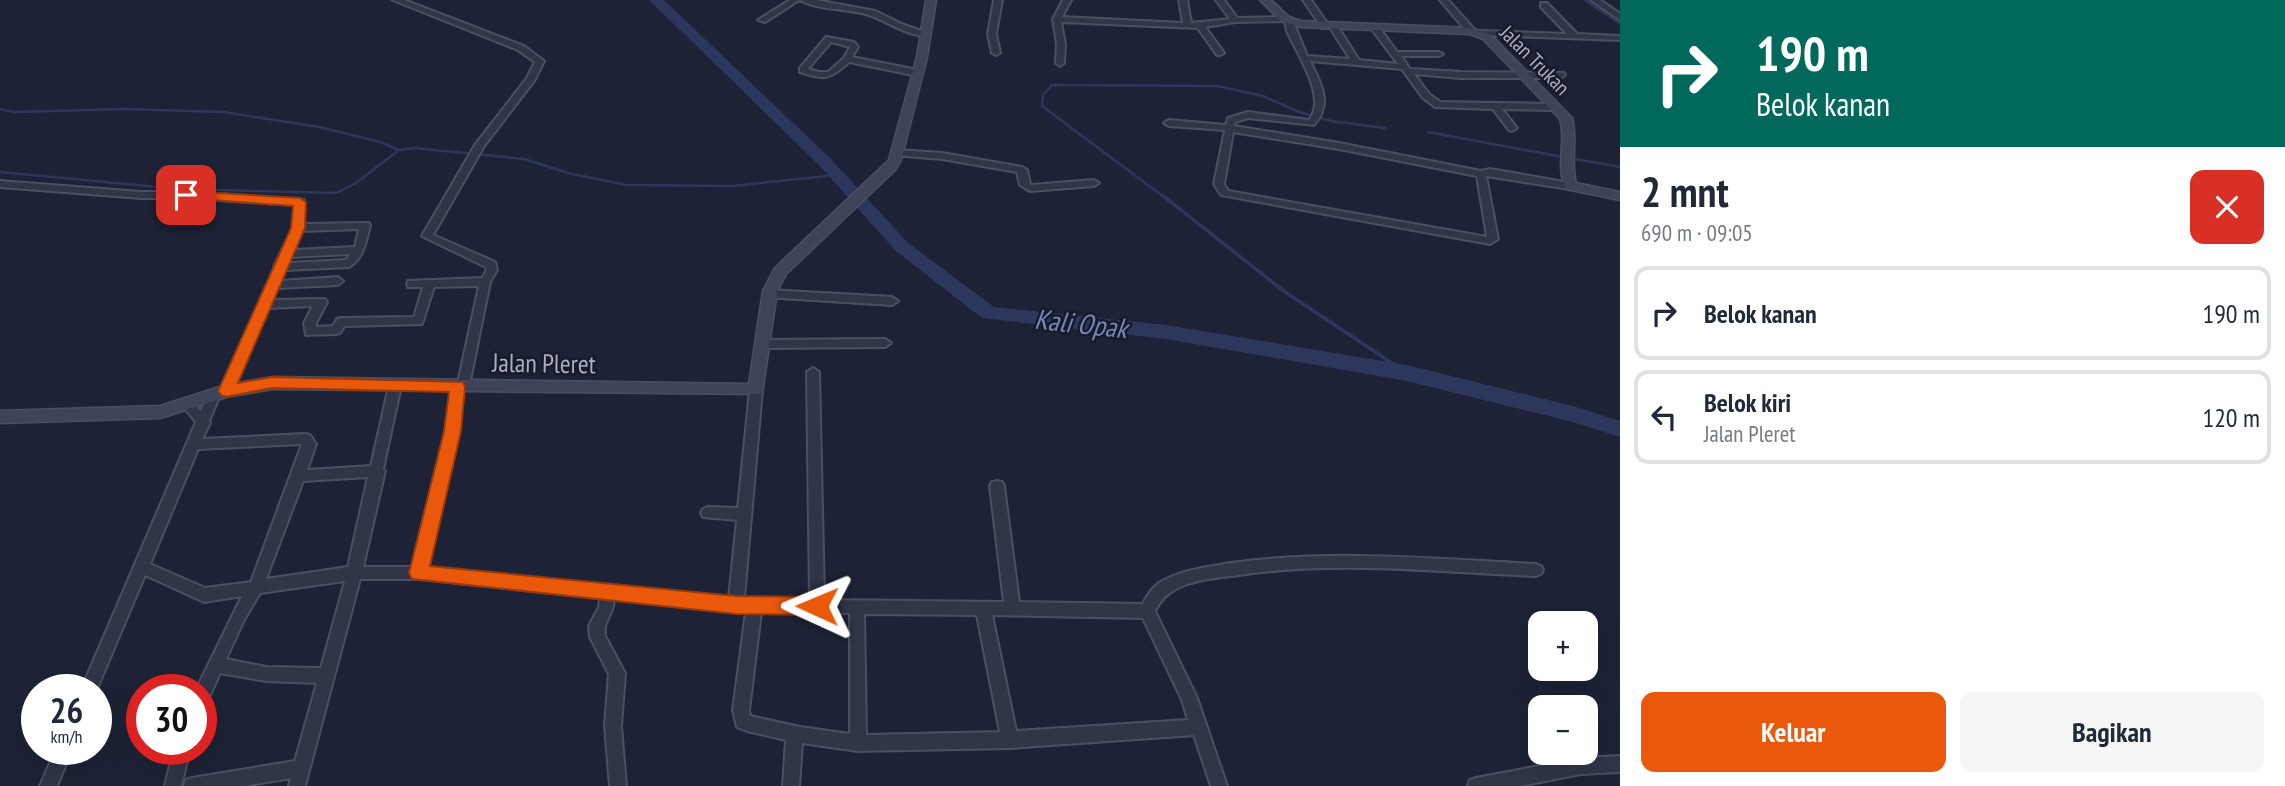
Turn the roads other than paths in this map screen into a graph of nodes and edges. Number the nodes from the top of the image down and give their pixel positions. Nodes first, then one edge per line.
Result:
1 (397, 0) edge
2 (795, 0) edge
3 (804, 0) edge
4 (931, 0) edge
5 (998, 0) edge
6 (1067, 0) edge
7 (1183, 0) edge
8 (1220, 0) edge
9 (1265, 0) edge
10 (1307, 0) edge
11 (1444, 0) edge
12 (1595, 0) edge
13 (1544, 5) dead end
14 (1620, 18) edge
15 (1057, 19) junction
16 (762, 20) dead end
17 (1235, 20) junction
18 (1287, 20) junction
19 (1188, 26) junction
20 (1200, 26) junction
21 (1329, 26) junction
22 (1375, 28) junction
23 (1476, 32) junction
24 (926, 34) junction
25 (1575, 37) junction
26 (1620, 38) edge
27 (996, 53) dead end
28 (1220, 53) dead end
29 (1395, 54) junction
30 (1439, 54) dead end
31 (1306, 58) junction
32 (847, 59) junction
33 (1356, 62) junction
34 (1060, 63) dead end
35 (1408, 69) junction
36 (918, 73) junction
37 (1526, 74) junction
38 (1562, 75) dead end
39 (1496, 107) junction
40 (1556, 107) junction
41 (1169, 123) dead end
42 (1228, 128) junction
43 (1512, 128) dead end
44 (897, 153) junction
45 (1481, 174) junction
46 (1094, 183) dead end
47 (0, 184) edge
48 (1570, 186) junction
49 (1620, 195) edge
50 (298, 228) junction
51 (359, 250) junction
52 (285, 254) junction
53 (279, 267) junction
54 (338, 281) dead end
55 (485, 282) junction
56 (430, 283) junction
57 (412, 284) dead end
58 (273, 285) junction
59 (769, 294) junction
60 (892, 301) dead end
61 (264, 304) junction
62 (885, 343) dead end
63 (764, 344) junction
64 (813, 372) dead end
65 (460, 386) junction
66 (395, 387) junction
67 (756, 390) junction
68 (220, 393) junction
69 (188, 405) junction
70 (0, 417) edge
71 (204, 423) junction
72 (194, 444) junction
73 (378, 471) junction
74 (298, 476) junction
75 (997, 486) dead end
76 (708, 513) dead end
77 (746, 514) junction
78 (142, 567) junction
79 (1536, 570) dead end
80 (354, 573) junction
81 (419, 573) junction
82 (257, 585) junction
83 (608, 592) junction
84 (736, 605) junction
85 (754, 605) junction
86 (817, 606) junction
87 (857, 607) junction
88 (983, 609) junction
89 (1012, 609) junction
90 (1147, 611) junction
91 (216, 664) junction
92 (96, 674) edge
93 (211, 674) edge
94 (326, 676) junction
95 (1199, 727) junction
96 (795, 734) junction
97 (1010, 740) junction
98 (858, 743) junction
99 (1620, 764) edge
100 (57, 765) edge
101 (178, 765) edge
102 (302, 768) junction
103 (1509, 783) edge
104 (48, 786) edge
105 (173, 786) edge
106 (192, 786) edge
107 (297, 786) edge
108 (618, 786) edge
109 (791, 786) edge
110 (1219, 786) edge
111 (1476, 786) edge

1 - 55 street
2 - 16 street
3 - 24 street
4 - 24 main road
5 - 27 street
6 - 15 street
7 - 19 street
8 - 17 street
9 - 18 main road
10 - 21 street
11 - 23 street
12 - 14 street
13 - 25 street
15 - 19 street
15 - 34 street
17 - 18 street
17 - 20 street
18 - 21 main road
18 - 31 street
19 - 20 street
20 - 28 street
21 - 22 main road
21 - 33 street
22 - 23 main road
22 - 29 street
23 - 25 street
23 - 37 main road, Jalan Trukan
24 - 36 main road
25 - 26 street
29 - 30 street
29 - 35 street
31 - 33 street
31 - 42 street
32 - 32 street
32 - 36 street
33 - 35 street
35 - 37 street
35 - 39 street
36 - 44 main road
37 - 38 street
37 - 40 main road, Jalan Trukan
39 - 40 street
39 - 43 street
40 - 48 main road, Jalan Trukan
41 - 42 street
42 - 45 street
42 - 45 street
44 - 46 street
44 - 59 main road
45 - 48 street
47 - 50 street
48 - 49 main road
50 - 51 street
50 - 52 street
51 - 52 street
51 - 53 street
52 - 53 street
53 - 58 street
54 - 58 street
55 - 56 street
55 - 65 street
56 - 57 street
56 - 61 street
58 - 61 street
59 - 60 street
59 - 63 main road
61 - 68 street
62 - 63 street
63 - 67 main road
64 - 86 street
65 - 66 main road, Jalan Pleret
65 - 67 main road, Jalan Pleret
65 - 81 street
66 - 68 main road, Jalan Pleret
66 - 73 street
67 - 77 street
68 - 69 main road, Jalan Pleret
68 - 71 street
69 - 70 main road, Jalan Pleret
69 - 71 street
71 - 72 street
72 - 74 street
72 - 78 street
73 - 74 street
73 - 80 street
74 - 82 street
75 - 89 street
76 - 77 street
77 - 84 street
78 - 82 street
78 - 92 street
79 - 90 street
80 - 81 street
80 - 82 street
80 - 94 street
81 - 83 street
82 - 91 street
83 - 84 street
83 - 108 street
84 - 85 street
85 - 86 street
85 - 96 street
86 - 87 street
87 - 88 street
87 - 98 street
88 - 89 street
88 - 97 street
89 - 90 street
90 - 95 street
91 - 93 street
91 - 94 street
94 - 102 street
95 - 97 street
95 - 110 street
96 - 98 street
96 - 109 street
97 - 98 street
99 - 103 street
100 - 104 street
101 - 105 street
102 - 106 street
102 - 107 street
103 - 111 street

